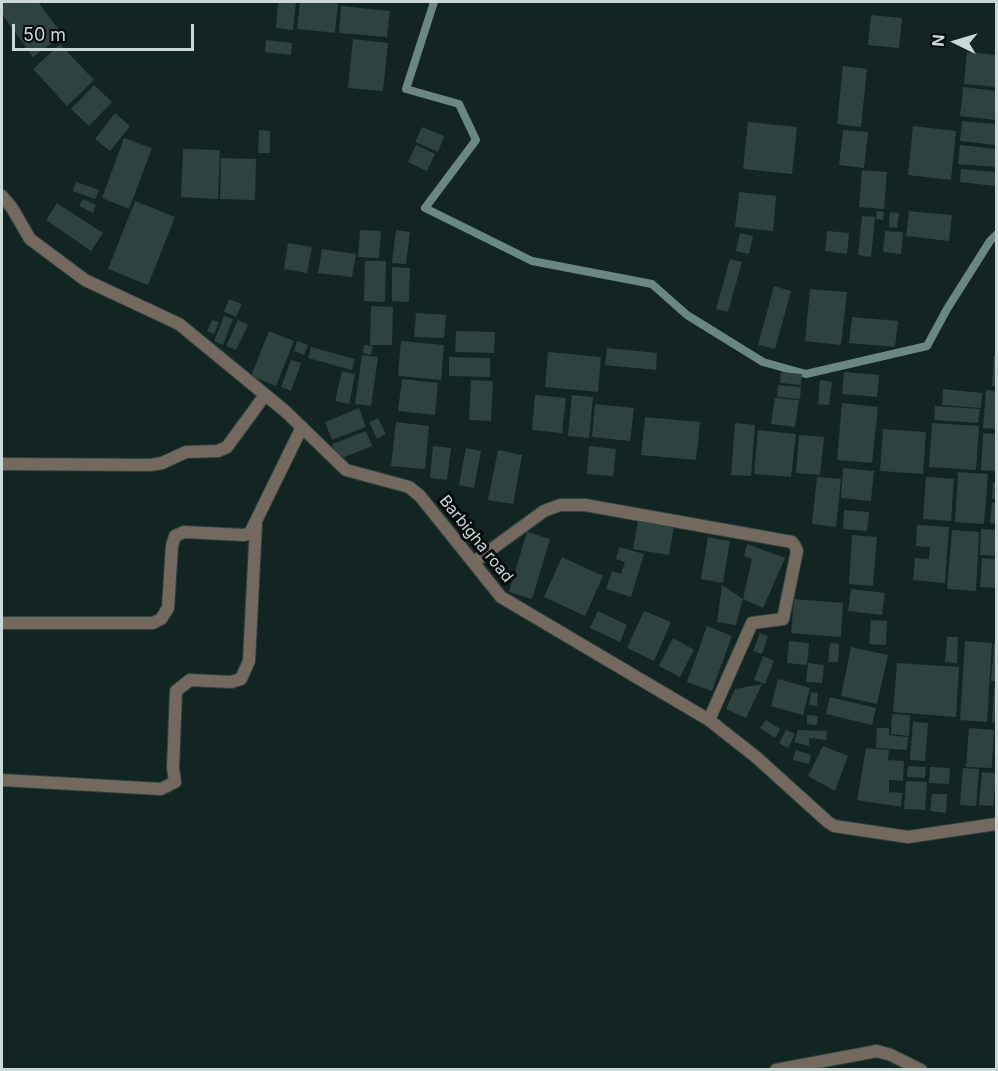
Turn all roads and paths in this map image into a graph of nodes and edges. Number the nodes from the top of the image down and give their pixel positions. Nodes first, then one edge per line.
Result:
1 (2, 196) edge
2 (265, 395) junction
3 (302, 427) junction
4 (2, 464) edge
5 (256, 524) junction
6 (474, 562) junction
7 (2, 622) edge
8 (710, 720) junction
9 (2, 780) edge
10 (996, 824) edge
11 (776, 1070) edge
12 (921, 1070) edge

1 - 2 street, Barbigha road
2 - 3 street, Barbigha road
2 - 4 street
3 - 5 street
3 - 6 street, Barbigha road
5 - 7 street
5 - 9 street
6 - 8 street, Barbigha road
6 - 8 street
8 - 10 street, Barbigha road
11 - 12 street

